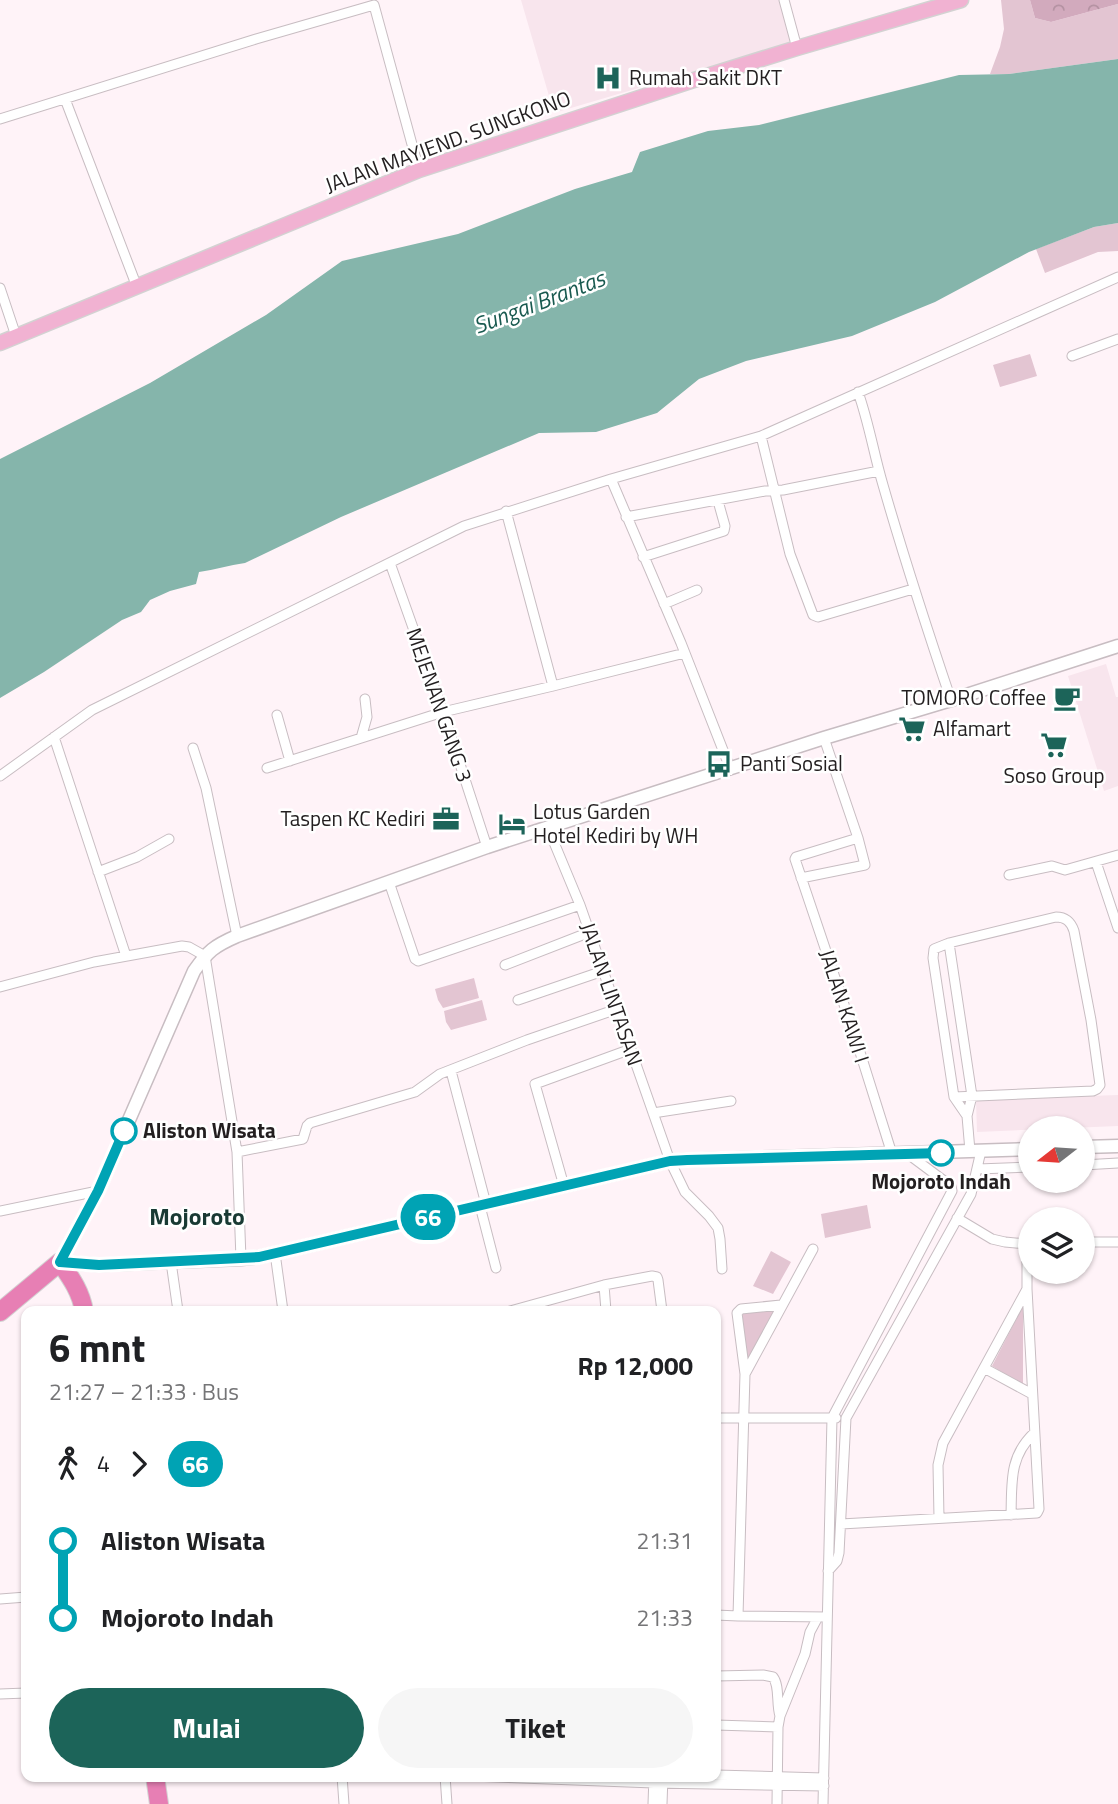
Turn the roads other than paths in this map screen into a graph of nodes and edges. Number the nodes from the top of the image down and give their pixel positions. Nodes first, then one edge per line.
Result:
1 (784, 0) edge
2 (954, 1) edge
3 (373, 2) edge
4 (797, 47) junction
5 (65, 99) junction
6 (0, 118) edge
7 (419, 170) junction
8 (1118, 277) edge
9 (138, 287) junction
10 (0, 288) edge
11 (16, 336) junction
12 (1118, 339) edge
13 (0, 343) edge
14 (1072, 356) dead end
15 (860, 397) junction
16 (761, 436) junction
17 (879, 471) junction
18 (611, 479) junction
19 (774, 490) junction
20 (718, 501) junction
21 (506, 511) junction
22 (626, 517) junction
23 (643, 557) junction
24 (390, 562) junction
25 (913, 589) junction
26 (697, 590) dead end
27 (664, 604) junction
28 (1118, 646) edge
29 (685, 653) junction
30 (553, 686) junction
31 (365, 699) dead end
32 (951, 700) junction
33 (443, 712) junction
34 (278, 715) dead end
35 (54, 737) junction
36 (361, 738) junction
37 (824, 738) junction
38 (193, 748) dead end
39 (290, 761) junction
40 (267, 768) dead end
41 (730, 768) junction
42 (0, 776) edge
43 (548, 828) junction
44 (858, 838) junction
45 (169, 839) dead end
46 (487, 847) junction
47 (1118, 855) edge
48 (1096, 862) junction
49 (98, 872) junction
50 (1009, 875) dead end
51 (802, 878) junction
52 (389, 881) junction
53 (580, 905) junction
54 (1118, 928) edge
55 (590, 932) junction
56 (237, 936) junction
57 (949, 943) junction
58 (126, 956) junction
59 (205, 956) junction
60 (505, 965) dead end
61 (603, 971) junction
62 (0, 987) edge
63 (518, 1000) dead end
64 (617, 1009) junction
65 (631, 1049) junction
66 (451, 1071) junction
67 (972, 1096) junction
68 (954, 1097) junction
69 (731, 1101) dead end
70 (653, 1113) junction
71 (967, 1116) junction
72 (1118, 1146) edge
73 (1096, 1147) edge
74 (1018, 1149) edge
75 (975, 1151) junction
76 (237, 1152) junction
77 (892, 1154) junction
78 (908, 1154) junction
79 (670, 1161) junction
80 (1118, 1164) edge
81 (1096, 1165) edge
82 (1018, 1167) edge
83 (978, 1168) junction
84 (564, 1186) junction
85 (98, 1191) junction
86 (483, 1205) junction
87 (0, 1210) edge
88 (957, 1218) junction
89 (1118, 1241) edge
90 (927, 1242) junction
91 (1095, 1242) edge
92 (1018, 1243) edge
93 (940, 1248) junction
94 (813, 1249) dead end
95 (275, 1253) junction
96 (241, 1259) junction
97 (60, 1262) junction
98 (171, 1262) junction
99 (496, 1268) dead end
100 (722, 1269) dead end
101 (1027, 1284) edge
102 (604, 1285) junction
103 (1027, 1289) junction
104 (555, 1298) junction
105 (781, 1305) junction
106 (83, 1306) edge
107 (177, 1306) edge
108 (282, 1306) edge
109 (527, 1306) edge
110 (556, 1306) edge
111 (606, 1306) edge
112 (661, 1306) edge
113 (0, 1312) edge
114 (984, 1368) junction
115 (745, 1374) junction
116 (1032, 1394) junction
117 (832, 1418) junction
118 (846, 1418) junction
119 (721, 1419) edge
120 (744, 1419) junction
121 (1034, 1433) junction
122 (1011, 1515) junction
123 (939, 1518) junction
124 (841, 1524) junction
125 (828, 1571) junction
126 (21, 1597) edge
127 (0, 1599) edge
128 (721, 1615) edge
129 (738, 1616) junction
130 (822, 1617) junction
131 (721, 1675) edge
132 (21, 1693) edge
133 (0, 1694) edge
134 (779, 1721) junction
135 (721, 1725) edge
136 (721, 1775) edge
137 (721, 1780) edge
138 (777, 1781) junction
139 (156, 1782) edge
140 (342, 1782) edge
141 (445, 1782) edge
142 (657, 1782) edge
143 (658, 1782) edge
144 (824, 1782) junction
145 (159, 1804) edge
146 (344, 1804) edge
147 (447, 1804) edge
148 (653, 1804) edge
149 (662, 1804) edge
150 (777, 1804) edge
151 (823, 1804) edge

1 - 4 street
2 - 4 main road, JALAN MAYJEND. SUNGKONO
3 - 5 street
3 - 7 street
4 - 7 main road, JALAN MAYJEND. SUNGKONO
5 - 6 street
5 - 9 street
7 - 9 main road, JALAN MAYJEND. SUNGKONO
8 - 15 street
9 - 11 main road, JALAN MAYJEND. SUNGKONO
10 - 11 street
11 - 13 main road, JALAN MAYJEND. SUNGKONO
12 - 14 street
15 - 16 street
15 - 17 street
16 - 18 street
16 - 19 street
17 - 19 street
17 - 25 street
18 - 21 street
18 - 22 street
19 - 20 street
19 - 25 street
20 - 22 street
20 - 23 street
21 - 24 street
21 - 30 street
22 - 23 street
23 - 27 street
24 - 33 street, MEJENAN GANG 3
24 - 35 street
25 - 32 street
26 - 27 street
27 - 29 street
28 - 32 main road
29 - 30 street
29 - 41 street
30 - 33 street
31 - 36 street
32 - 37 main road
33 - 36 street
33 - 46 street, MEJENAN GANG 3
34 - 39 street
35 - 42 street
35 - 49 street
36 - 39 street
37 - 41 main road
37 - 44 street
38 - 56 street
39 - 40 street
41 - 43 main road
43 - 46 main road
43 - 53 street, JALAN LINTASAN
44 - 51 street, JALAN KAWI I
44 - 51 street
45 - 49 street
46 - 52 main road
47 - 48 street
48 - 50 street
48 - 54 street
49 - 58 street
51 - 77 street, JALAN KAWI I
52 - 53 street
52 - 56 main road
53 - 55 street, JALAN LINTASAN
55 - 60 street
55 - 61 street, JALAN LINTASAN
56 - 59 main road
57 - 67 street
57 - 67 street
57 - 68 street
58 - 59 street
58 - 62 street
59 - 76 street
59 - 85 main road
61 - 63 street
61 - 64 street, JALAN LINTASAN
64 - 65 street, JALAN LINTASAN
64 - 66 street
65 - 70 street, JALAN LINTASAN
65 - 84 street
66 - 76 street
66 - 86 street
67 - 68 street
67 - 71 street
68 - 71 street
69 - 70 street
70 - 79 street, JALAN LINTASAN
71 - 75 street
72 - 73 main road
74 - 75 main road
75 - 78 main road
75 - 83 street
76 - 96 street
77 - 78 main road
77 - 79 main road
78 - 90 street
79 - 84 main road
79 - 100 street, JALAN LINTASAN
80 - 81 street
82 - 83 street
83 - 88 street
84 - 86 main road
85 - 87 street
85 - 97 main road
86 - 95 main road
86 - 99 street
88 - 92 street
88 - 93 street
89 - 91 street
90 - 93 street
90 - 117 street
93 - 118 street
94 - 105 street
95 - 96 main road
95 - 108 street
96 - 98 main road
97 - 98 main road
97 - 106 highway
97 - 113 highway
98 - 107 street
101 - 103 street
102 - 104 street
102 - 111 street
102 - 112 street
103 - 114 street
103 - 116 street
104 - 109 street
104 - 110 street
105 - 115 street
105 - 115 street
114 - 116 street
114 - 123 street
115 - 120 street
116 - 121 street
117 - 118 street
117 - 120 street
117 - 125 street
118 - 124 street
119 - 120 street
120 - 129 street
121 - 122 street
121 - 122 street
122 - 123 street
123 - 124 street
124 - 125 street
125 - 130 street
126 - 127 street
128 - 129 street
129 - 130 street
130 - 134 street
130 - 144 street
131 - 134 street
132 - 133 street
134 - 135 street
134 - 138 street
136 - 138 street
137 - 138 street
138 - 144 street
138 - 150 street
139 - 145 highway
140 - 146 street
141 - 147 street
142 - 148 street
143 - 149 street
144 - 151 street

